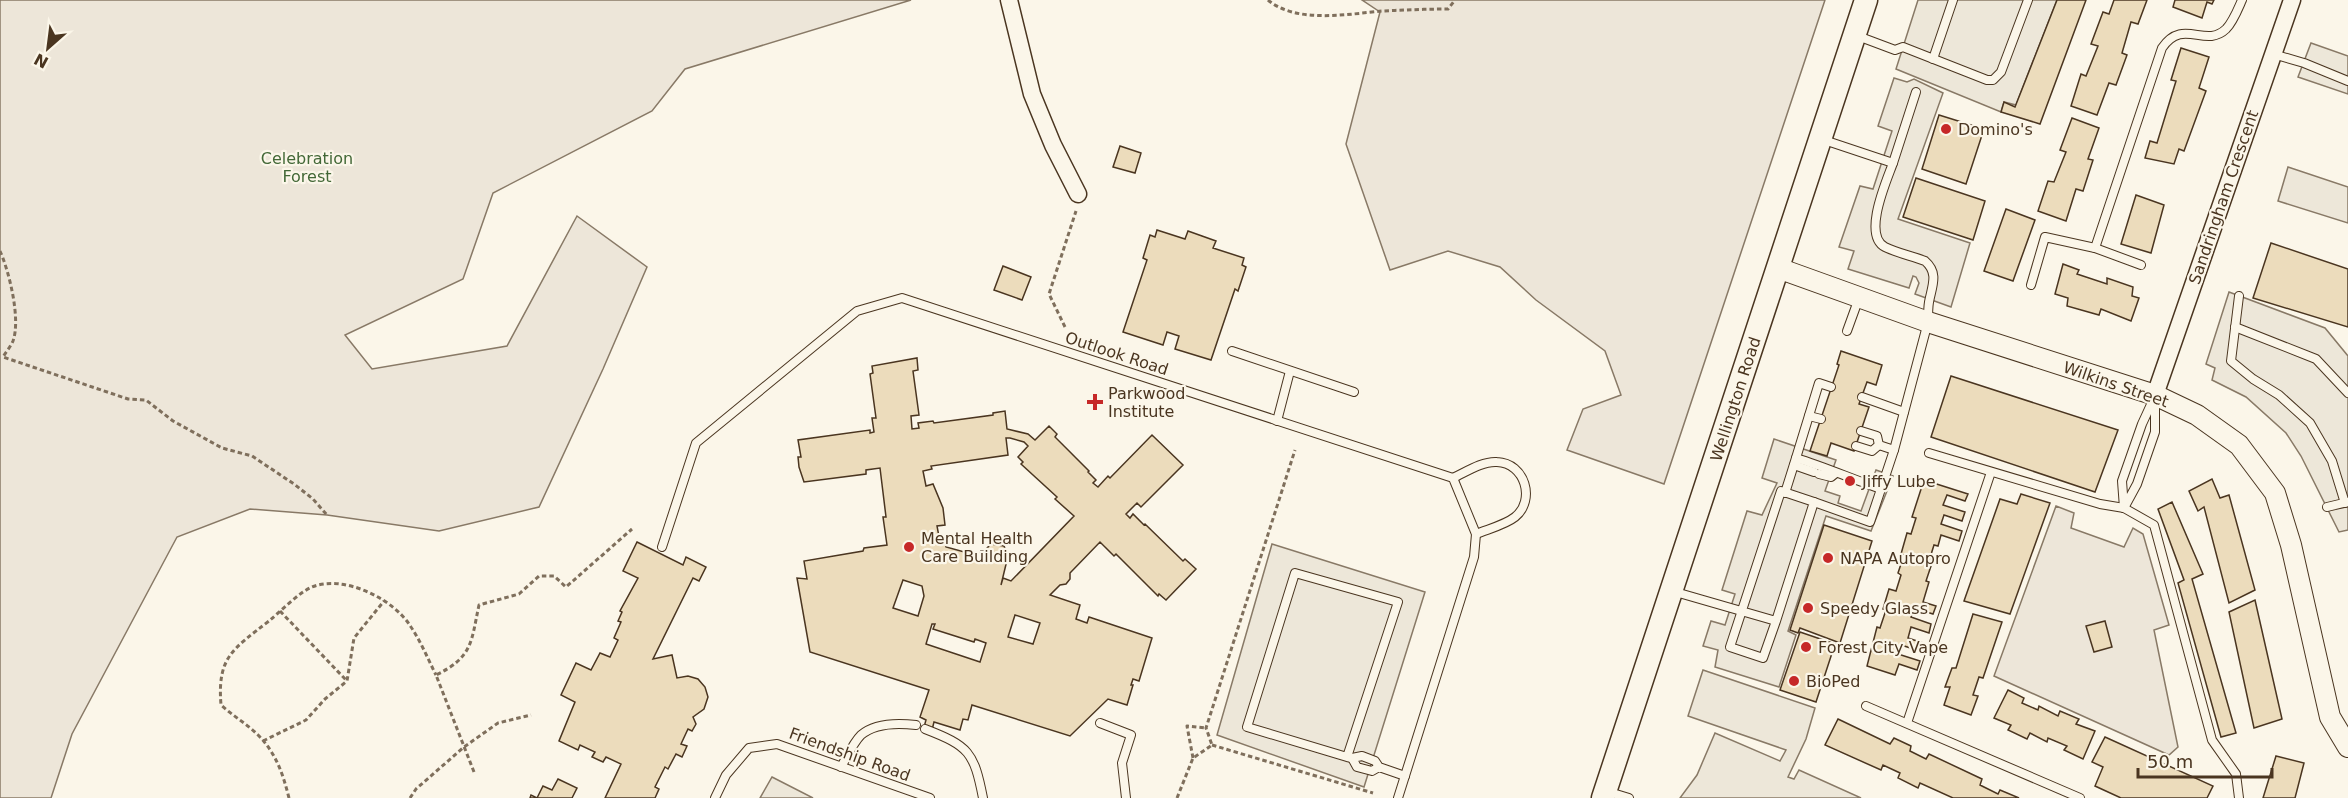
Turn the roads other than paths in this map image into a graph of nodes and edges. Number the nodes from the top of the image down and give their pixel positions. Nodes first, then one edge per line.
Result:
1 (1009, 0) edge
2 (1866, 0) edge
3 (1953, 0) edge
4 (2028, 0) edge
5 (2242, 0) edge
6 (2292, 0) edge
7 (1855, 35) junction
8 (2273, 54) junction
9 (1933, 59) junction
10 (2348, 81) edge
11 (1916, 92) dead end
12 (1821, 139) junction
13 (1893, 163) junction
14 (1077, 202) road end
15 (2095, 248) junction
16 (2141, 265) dead end
17 (1778, 268) junction
18 (2031, 285) dead end
19 (2239, 296) dead end
20 (1860, 298) junction
21 (1928, 322) junction
22 (2235, 327) junction
23 (1847, 331) dead end
24 (1232, 351) dead end
25 (1290, 371) junction
26 (1831, 387) dead end
27 (1354, 392) dead end
28 (2348, 393) edge
29 (2155, 395) junction
30 (1862, 397) dead end
31 (1904, 412) junction
32 (1809, 416) junction
33 (1821, 419) dead end
34 (1278, 421) junction
35 (1805, 430) junction
36 (1861, 431) dead end
37 (1816, 433) dead end
38 (1879, 445) junction
39 (1856, 446) dead end
40 (1894, 450) junction
41 (1929, 453) dead end
42 (1795, 461) junction
43 (1990, 472) junction
44 (1836, 473) junction
45 (1453, 478) junction
46 (1881, 489) junction
47 (1785, 493) junction
48 (1814, 502) junction
49 (2347, 502) edge
50 (2327, 507) dead end
51 (2124, 508) junction
52 (1476, 534) junction
53 (662, 547) dead end
54 (1672, 591) junction
55 (1742, 611) junction
56 (1776, 621) junction
57 (1866, 706) dead end
58 (1100, 723) dead end
59 (1907, 723) junction
60 (916, 725) dead end
61 (925, 729) dead end
62 (2348, 747) edge
63 (1349, 758) junction
64 (841, 767) junction
65 (1405, 776) junction
66 (905, 794) edge
67 (1604, 794) edge
68 (715, 798) edge
69 (930, 798) edge
70 (983, 798) edge
71 (1126, 798) edge
72 (1398, 798) edge
73 (1629, 798) edge
74 (2079, 798) edge
75 (2239, 798) edge

1 - 14 street
2 - 7 main road, Wellington Road
3 - 9 lane
4 - 9 lane
5 - 15 lane
6 - 8 street, Sandringham Crescent
7 - 9 lane
7 - 12 main road, Wellington Road
8 - 10 lane
8 - 29 street, Sandringham Crescent
11 - 13 lane
12 - 13 lane
12 - 17 main road, Wellington Road
13 - 21 lane
15 - 16 lane
15 - 18 lane
17 - 20 street, Wilkins Street
17 - 54 main road, Wellington Road
19 - 22 lane
20 - 21 street, Wilkins Street
20 - 23 lane
21 - 29 street, Wilkins Street
21 - 31 lane
22 - 28 lane
22 - 49 lane
24 - 25 lane
25 - 27 lane
25 - 34 lane
26 - 32 lane
29 - 51 lane
29 - 51 lane
29 - 62 street, Wilkins Street
30 - 31 lane
31 - 40 lane
32 - 33 lane
32 - 35 lane
34 - 45 lane, Outlook Road
34 - 53 lane, Outlook Road
35 - 37 lane
35 - 42 lane
36 - 38 lane
38 - 39 lane
38 - 40 lane
40 - 46 lane
41 - 43 lane
42 - 44 lane
42 - 44 lane
42 - 47 lane
43 - 51 lane
43 - 59 lane
44 - 46 lane
45 - 52 lane
45 - 52 lane
46 - 48 lane
47 - 48 lane
47 - 55 lane
48 - 56 lane
49 - 50 lane
51 - 75 lane
52 - 65 lane
54 - 55 lane
54 - 67 main road, Wellington Road
55 - 56 lane
55 - 56 lane
57 - 59 lane
58 - 71 lane
59 - 74 lane
60 - 64 lane
61 - 70 lane
63 - 63 lane
63 - 65 lane
64 - 66 lane, Friendship Road
64 - 68 lane, Friendship Road
65 - 72 lane
66 - 69 lane, Friendship Road
67 - 73 lane

